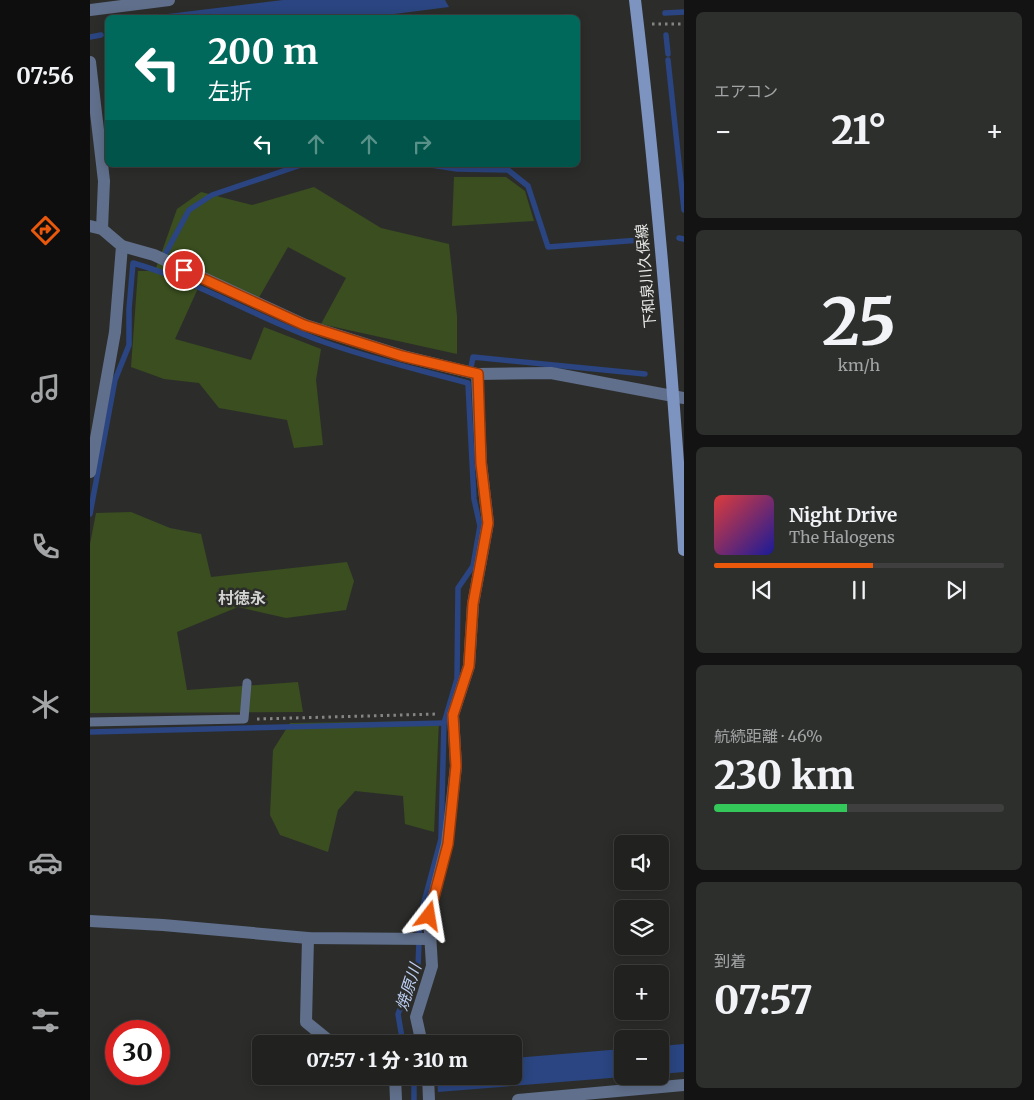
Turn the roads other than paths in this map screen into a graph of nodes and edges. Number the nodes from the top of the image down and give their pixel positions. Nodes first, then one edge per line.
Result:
1 (169, 0) edge
2 (635, 0) edge
3 (90, 10) edge
4 (90, 62) edge
5 (96, 228) edge
6 (122, 246) junction
7 (478, 374) junction
8 (679, 398) edge
9 (90, 472) edge
10 (684, 550) edge
11 (247, 683) dead end
12 (90, 722) edge
13 (90, 921) edge
14 (308, 938) junction
15 (429, 939) junction
16 (323, 1035) edge
17 (420, 1035) edge
18 (395, 1085) edge
19 (684, 1085) edge
20 (396, 1100) edge
21 (518, 1100) edge

1 - 3 street
2 - 8 street, 下和泉川久保線
4 - 5 street
5 - 6 street
6 - 7 street
6 - 9 street
7 - 8 street
7 - 15 street
8 - 10 street, 下和泉川久保線
11 - 12 lane
13 - 14 street
14 - 15 street
14 - 16 street
15 - 17 street
18 - 20 street
19 - 21 street

